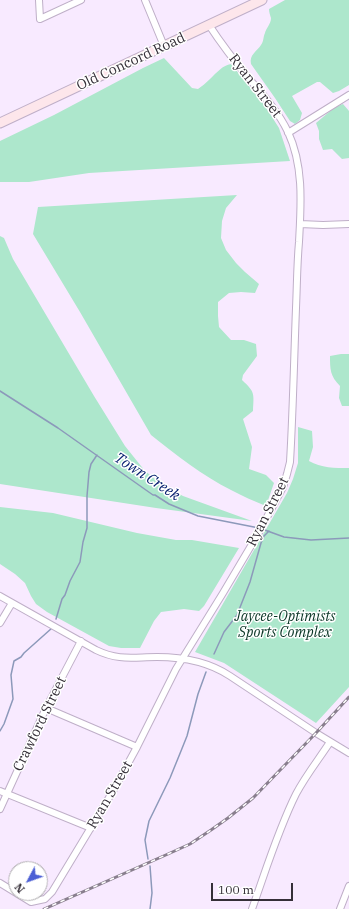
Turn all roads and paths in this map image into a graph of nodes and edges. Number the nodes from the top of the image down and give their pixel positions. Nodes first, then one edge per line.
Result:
1 (39, 0) edge
2 (81, 0) edge
3 (145, 0) edge
4 (262, 0) edge
5 (209, 25) junction
6 (164, 46) junction
7 (349, 94) edge
8 (0, 123) edge
9 (288, 133) junction
10 (300, 224) junction
11 (349, 224) edge
12 (0, 596) edge
13 (12, 603) junction
14 (0, 623) edge
15 (81, 641) junction
16 (182, 659) junction
17 (46, 708) junction
18 (330, 742) junction
19 (137, 747) junction
20 (349, 753) edge
21 (3, 792) edge
22 (0, 808) edge
23 (91, 828) junction
24 (0, 883) edge
25 (348, 889) edge
26 (252, 909) edge
27 (340, 909) edge

1 - 2 street
3 - 6 street
4 - 5 main road, Old Concord Road
5 - 6 main road, Old Concord Road
5 - 9 street, Ryan Street
6 - 8 main road, Old Concord Road
7 - 9 street
9 - 10 street, Ryan Street
10 - 11 street
10 - 16 street, Ryan Street
12 - 13 street
13 - 14 street
13 - 15 street
15 - 16 street
15 - 17 street, Crawford Street
16 - 18 street
16 - 19 street, Ryan Street
17 - 19 street
17 - 21 street, Crawford Street
18 - 20 street
18 - 26 street
19 - 23 street, Ryan Street
21 - 22 street, Crawford Street
21 - 23 street
23 - 24 street, Ryan Street
25 - 27 street

